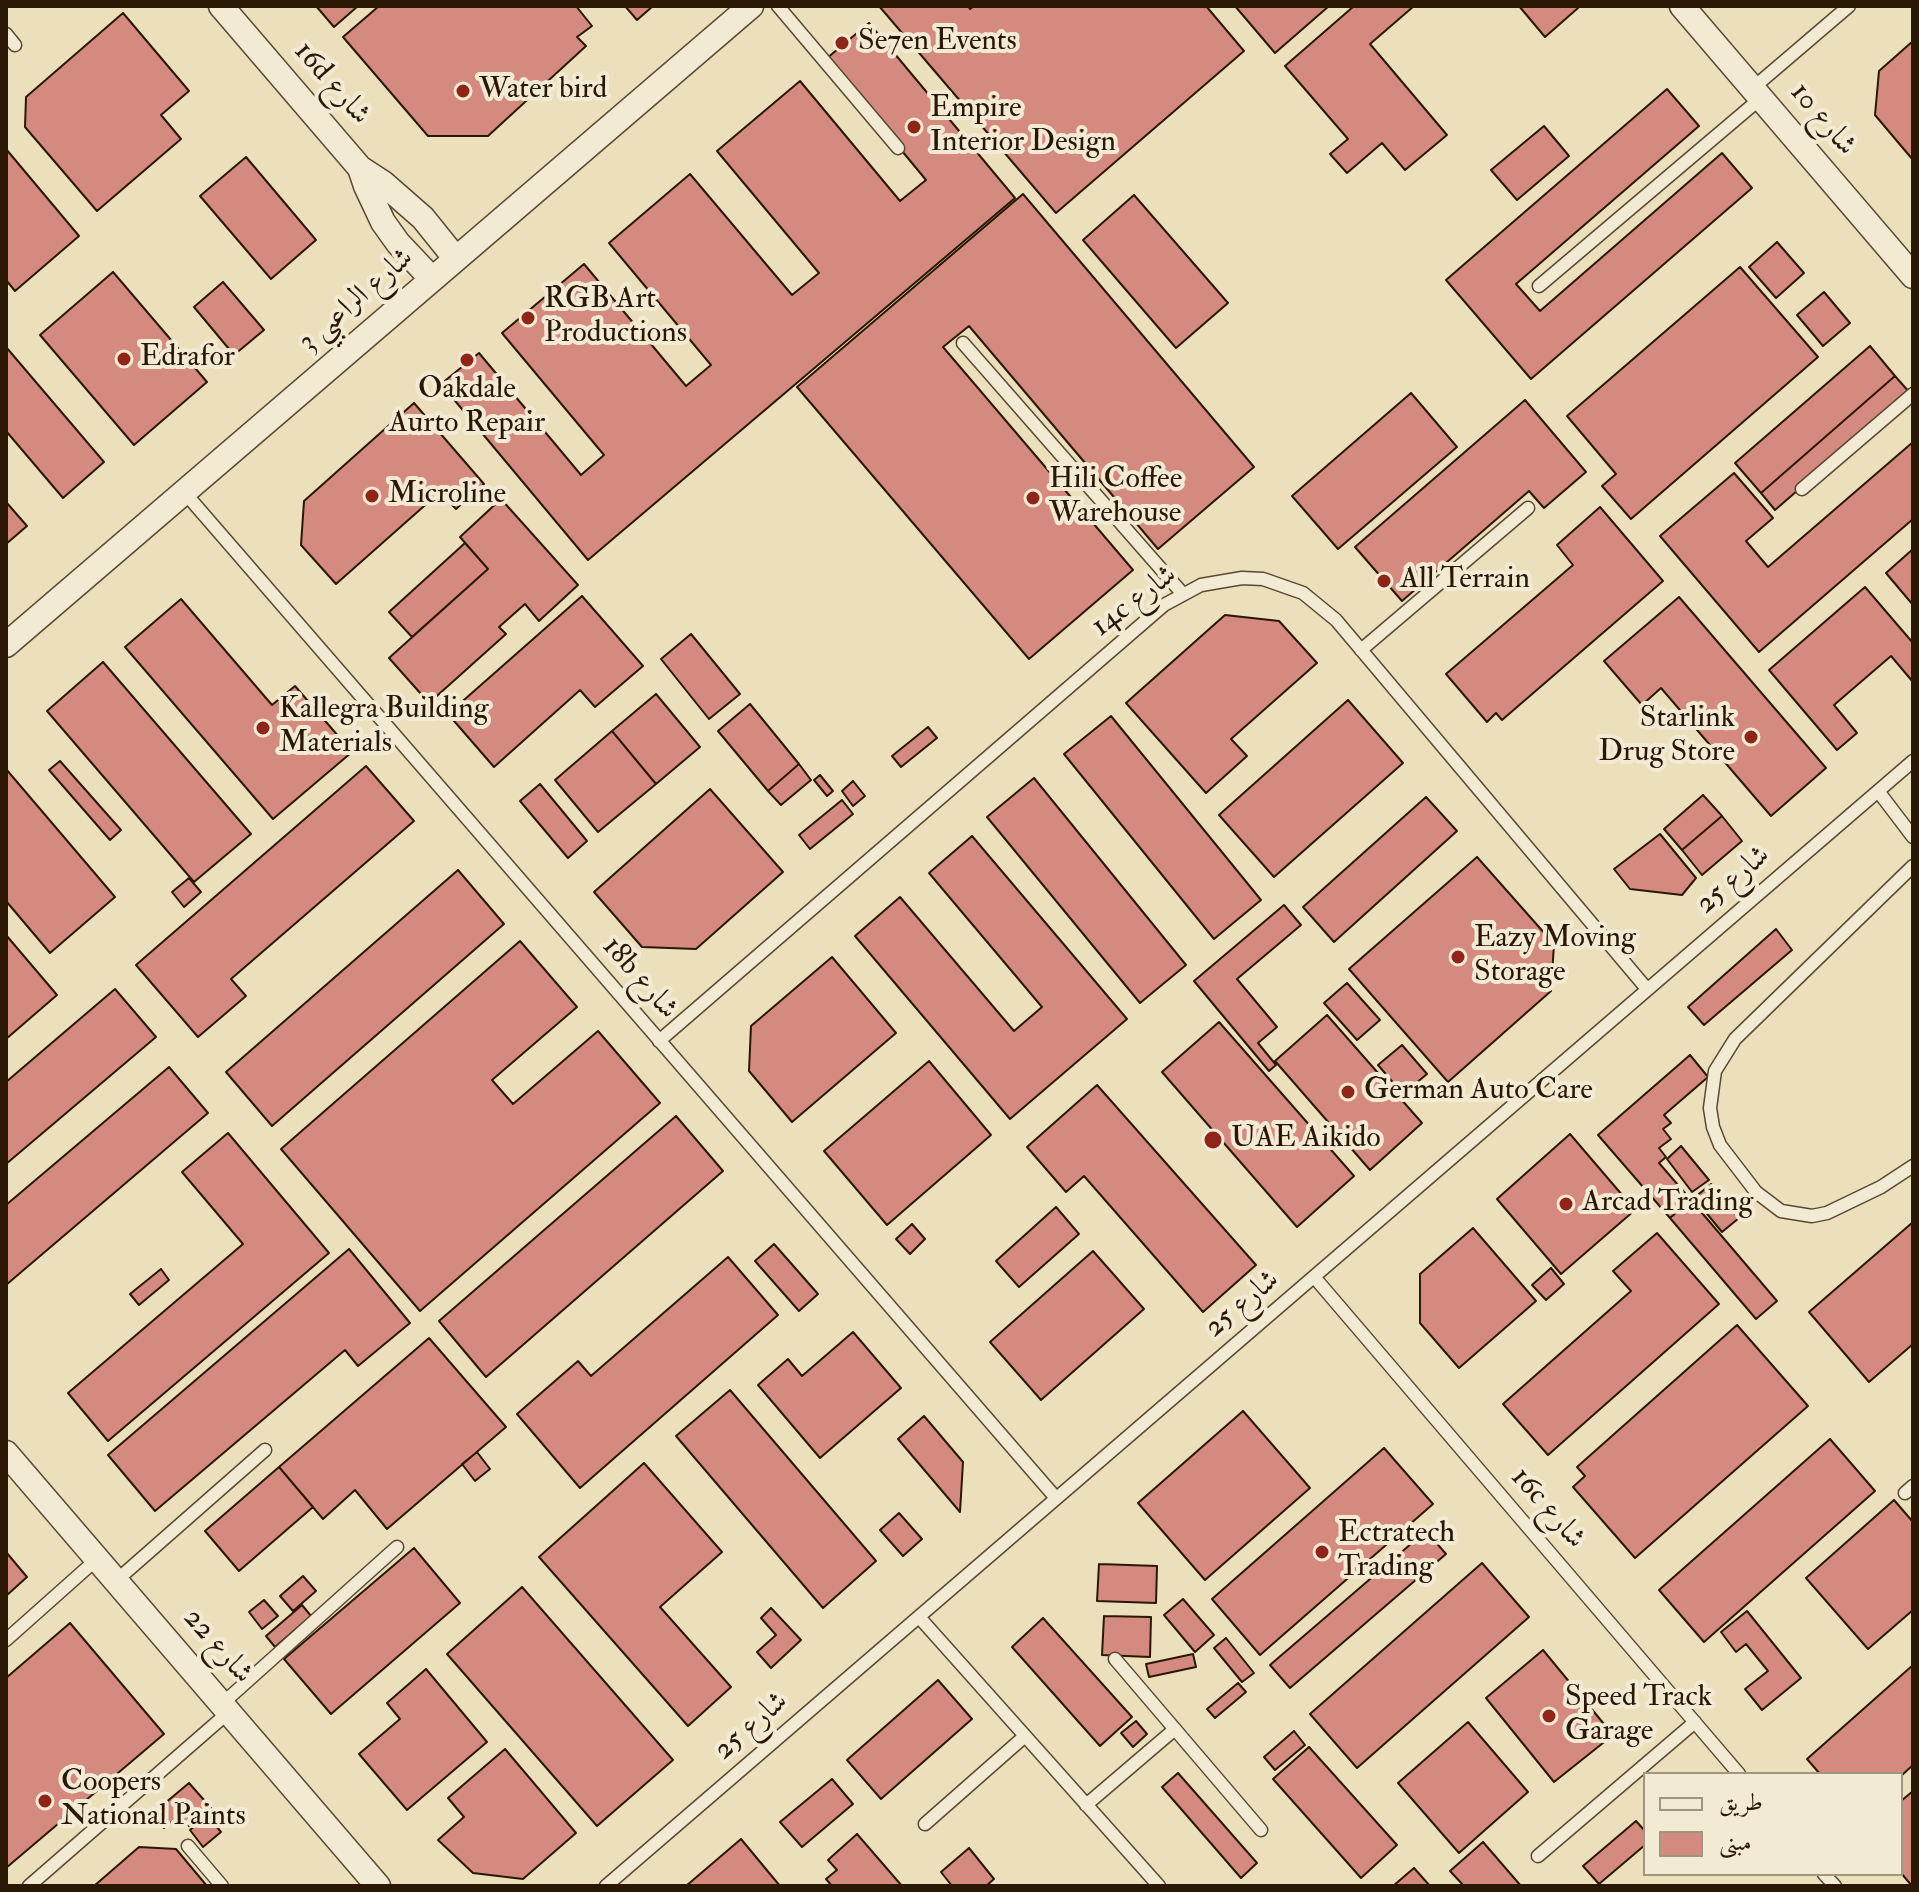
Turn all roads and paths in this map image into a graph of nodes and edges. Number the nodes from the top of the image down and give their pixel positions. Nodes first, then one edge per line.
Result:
1 (751, 6) edge
2 (778, 6) edge
3 (1682, 6) edge
4 (1849, 6) edge
5 (226, 8) edge
6 (6, 34) edge
7 (15, 45) dead end
8 (1757, 93) junction
9 (898, 148) dead end
10 (360, 168) junction
11 (456, 259) junction
12 (1913, 276) edge
13 (432, 279) junction
14 (1539, 286) dead end
15 (963, 343) dead end
16 (1913, 394) edge
17 (1802, 489) dead end
18 (185, 493) junction
19 (1528, 508) dead end
20 (1182, 593) junction
21 (6, 645) edge
22 (1361, 650) junction
23 (1913, 761) edge
24 (1878, 791) junction
25 (1913, 837) edge
26 (1913, 866) edge
27 (1647, 989) junction
28 (659, 1041) junction
29 (1913, 1166) edge
30 (1315, 1278) junction
31 (265, 1450) dead end
32 (6, 1453) edge
33 (1056, 1498) junction
34 (397, 1547) dead end
35 (97, 1559) junction
36 (117, 1580) junction
37 (919, 1617) junction
38 (6, 1640) edge
39 (1115, 1659) dead end
40 (226, 1707) junction
41 (1695, 1722) junction
42 (1175, 1729) junction
43 (1025, 1736) junction
44 (1737, 1772) edge
45 (1086, 1805) junction
46 (925, 1824) dead end
47 (1261, 1830) dead end
48 (188, 1846) dead end
49 (1538, 1856) dead end
50 (1154, 1881) edge
51 (29, 1886) edge
52 (222, 1886) edge
53 (378, 1886) edge
54 (606, 1886) edge
55 (1138, 1886) edge

1 - 11 street, شارع الراعبي 3
2 - 9 lane
3 - 8 street, شارع 10
4 - 8 lane
5 - 10 street, 16d شارع
6 - 7 lane
8 - 12 street, شارع 10
8 - 14 lane
10 - 11 street, 16d شارع
10 - 13 street, 16d شارع
11 - 13 street, شارع الراعبي 3
13 - 18 street, شارع الراعبي 3
15 - 20 lane
16 - 17 lane
18 - 21 street, شارع الراعبي 3
18 - 28 lane, 18b شارع
19 - 22 lane
20 - 22 lane, 14c شارع
20 - 28 lane, 14c شارع
22 - 27 lane, 14c شارع
23 - 24 lane, شارع 25
24 - 25 lane
24 - 27 lane, شارع 25
26 - 29 lane
27 - 30 lane, شارع 25
28 - 33 lane, 18b شارع
30 - 33 lane, شارع 25
30 - 41 lane, 16c شارع
31 - 36 lane
32 - 35 street, شارع 22
33 - 37 lane, شارع 25
34 - 40 lane
35 - 36 street, شارع 22
35 - 38 lane
36 - 40 street, شارع 22
37 - 43 lane
37 - 54 lane, شارع 25
39 - 42 lane
40 - 51 lane
40 - 53 street, شارع 22
41 - 44 lane, 16c شارع
41 - 49 lane
42 - 45 lane
42 - 47 lane
43 - 45 lane
43 - 46 lane
45 - 50 lane
48 - 52 lane
50 - 55 lane

